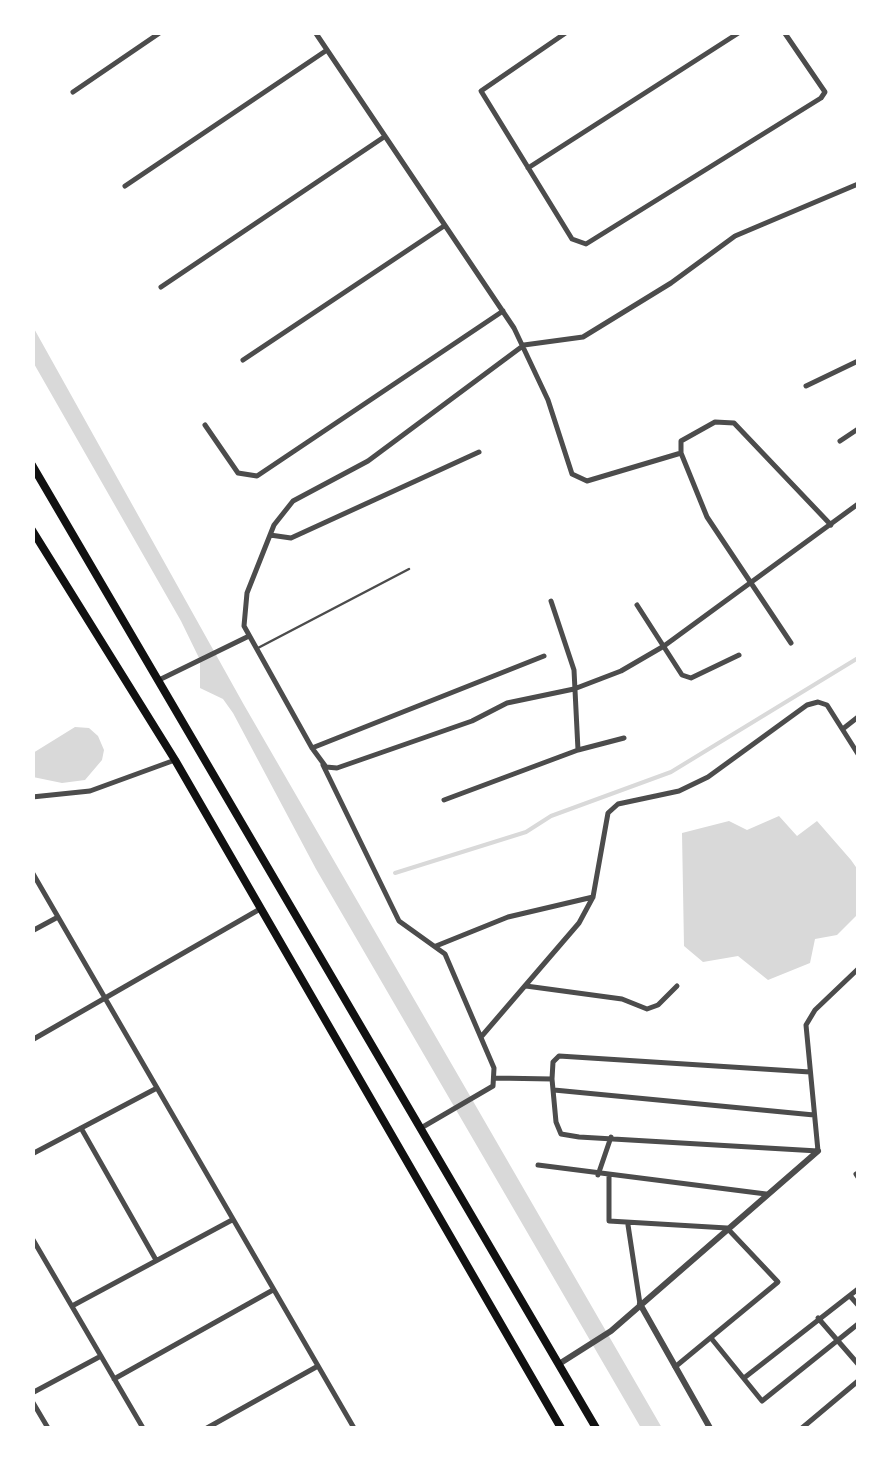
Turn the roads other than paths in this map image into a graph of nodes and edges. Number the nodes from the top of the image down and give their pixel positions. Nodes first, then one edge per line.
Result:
1 (161, 32) edge
2 (315, 32) edge
3 (567, 32) edge
4 (740, 32) edge
5 (784, 32) edge
6 (327, 50) junction
7 (73, 92) dead end
8 (384, 137) junction
9 (528, 168) junction
10 (858, 184) edge
11 (125, 186) dead end
12 (444, 225) junction
13 (161, 287) dead end
14 (503, 311) junction
15 (524, 345) junction
16 (243, 360) dead end
17 (858, 361) edge
18 (806, 386) dead end
19 (205, 425) dead end
20 (858, 430) edge
21 (840, 441) dead end
22 (479, 452) dead end
23 (681, 453) junction
24 (32, 465) edge
25 (858, 504) edge
26 (831, 525) junction
27 (33, 533) edge
28 (270, 535) junction
29 (408, 569) dead end
30 (751, 579) junction
31 (551, 601) dead end
32 (637, 605) dead end
33 (247, 637) junction
34 (791, 642) dead end
35 (664, 646) junction
36 (255, 650) junction
37 (739, 655) dead end
38 (544, 656) dead end
39 (162, 680) junction
40 (574, 689) junction
41 (858, 716) edge
42 (844, 728) junction
43 (624, 738) dead end
44 (312, 748) junction
45 (578, 750) junction
46 (858, 754) edge
47 (175, 760) junction
48 (322, 763) junction
49 (32, 797) edge
50 (444, 800) dead end
51 (32, 872) edge
52 (593, 897) junction
53 (261, 909) junction
54 (58, 917) junction
55 (32, 932) edge
56 (436, 946) junction
57 (858, 969) edge
58 (526, 986) junction
59 (677, 986) dead end
60 (105, 998) junction
61 (481, 1037) junction
62 (32, 1040) edge
63 (810, 1072) junction
64 (495, 1078) junction
65 (552, 1079) junction
66 (157, 1088) junction
67 (554, 1090) junction
68 (814, 1115) junction
69 (81, 1128) junction
70 (421, 1128) junction
71 (611, 1138) junction
72 (818, 1151) junction
73 (32, 1154) edge
74 (538, 1165) dead end
75 (598, 1175) junction
76 (610, 1176) junction
77 (766, 1194) junction
78 (233, 1220) junction
79 (628, 1225) junction
80 (727, 1228) junction
81 (32, 1238) edge
82 (157, 1261) junction
83 (858, 1289) edge
84 (273, 1290) junction
85 (850, 1296) junction
86 (640, 1304) junction
87 (858, 1305) edge
88 (72, 1306) junction
89 (818, 1318) junction
90 (858, 1324) edge
91 (711, 1338) junction
92 (838, 1340) junction
93 (100, 1356) junction
94 (558, 1364) junction
95 (858, 1364) edge
96 (318, 1366) junction
97 (675, 1367) junction
98 (744, 1378) junction
99 (114, 1379) junction
100 (858, 1381) edge
101 (32, 1393) edge
102 (32, 1401) edge
103 (47, 1426) edge
104 (811, 1426) edge
105 (37, 1428) edge
106 (143, 1428) edge
107 (207, 1428) edge
108 (354, 1428) edge
109 (561, 1428) edge
110 (596, 1428) edge
111 (710, 1428) edge
112 (802, 1428) edge

1 - 7 street
2 - 6 street
3 - 9 street
4 - 9 street
5 - 9 street
6 - 8 street
6 - 11 street
8 - 12 street
8 - 13 street
10 - 15 street
12 - 14 street
12 - 16 street
14 - 15 street
14 - 19 street
15 - 23 street
15 - 28 street
17 - 18 street
20 - 21 street
22 - 28 street
23 - 26 street
23 - 30 street
24 - 39 highway
25 - 26 street
26 - 30 street
27 - 47 highway
28 - 33 street
29 - 36 lane
30 - 34 street
30 - 35 street
31 - 40 street
32 - 35 street
33 - 36 street
33 - 39 street
35 - 37 street
35 - 40 street
36 - 44 street
38 - 44 street
39 - 70 highway
40 - 45 street
40 - 48 street
41 - 42 street
42 - 46 street
42 - 52 street
43 - 45 street
44 - 48 street
45 - 50 street
47 - 49 street
47 - 53 highway
48 - 56 street
51 - 54 street
52 - 56 street
52 - 58 street
53 - 60 street
53 - 109 highway
54 - 55 street
54 - 60 street
56 - 61 street
57 - 63 street
58 - 59 street
58 - 61 street
60 - 62 street
60 - 66 street
61 - 64 street
63 - 65 street
63 - 68 street
64 - 65 street
64 - 70 street
65 - 67 street
66 - 69 street
66 - 78 street
67 - 68 street
67 - 71 street
68 - 72 street
69 - 73 street
69 - 82 street
70 - 94 highway
71 - 72 street
71 - 75 street
72 - 77 street
74 - 75 street
75 - 76 street
76 - 77 street
76 - 79 street
77 - 80 street
78 - 82 street
78 - 84 street
79 - 80 street
79 - 86 street
80 - 86 street
80 - 91 street
81 - 88 street
82 - 88 street
83 - 85 street
84 - 96 street
84 - 99 street
85 - 87 street
85 - 89 street
86 - 94 street
86 - 97 street
88 - 93 street
89 - 92 street
89 - 98 street
90 - 92 street
91 - 97 street
91 - 98 street
92 - 95 street
92 - 98 street
93 - 99 street
93 - 101 street
94 - 110 highway
96 - 107 street
96 - 108 street
97 - 111 street
99 - 106 street
100 - 104 street
102 - 103 street
103 - 105 street
104 - 112 street

